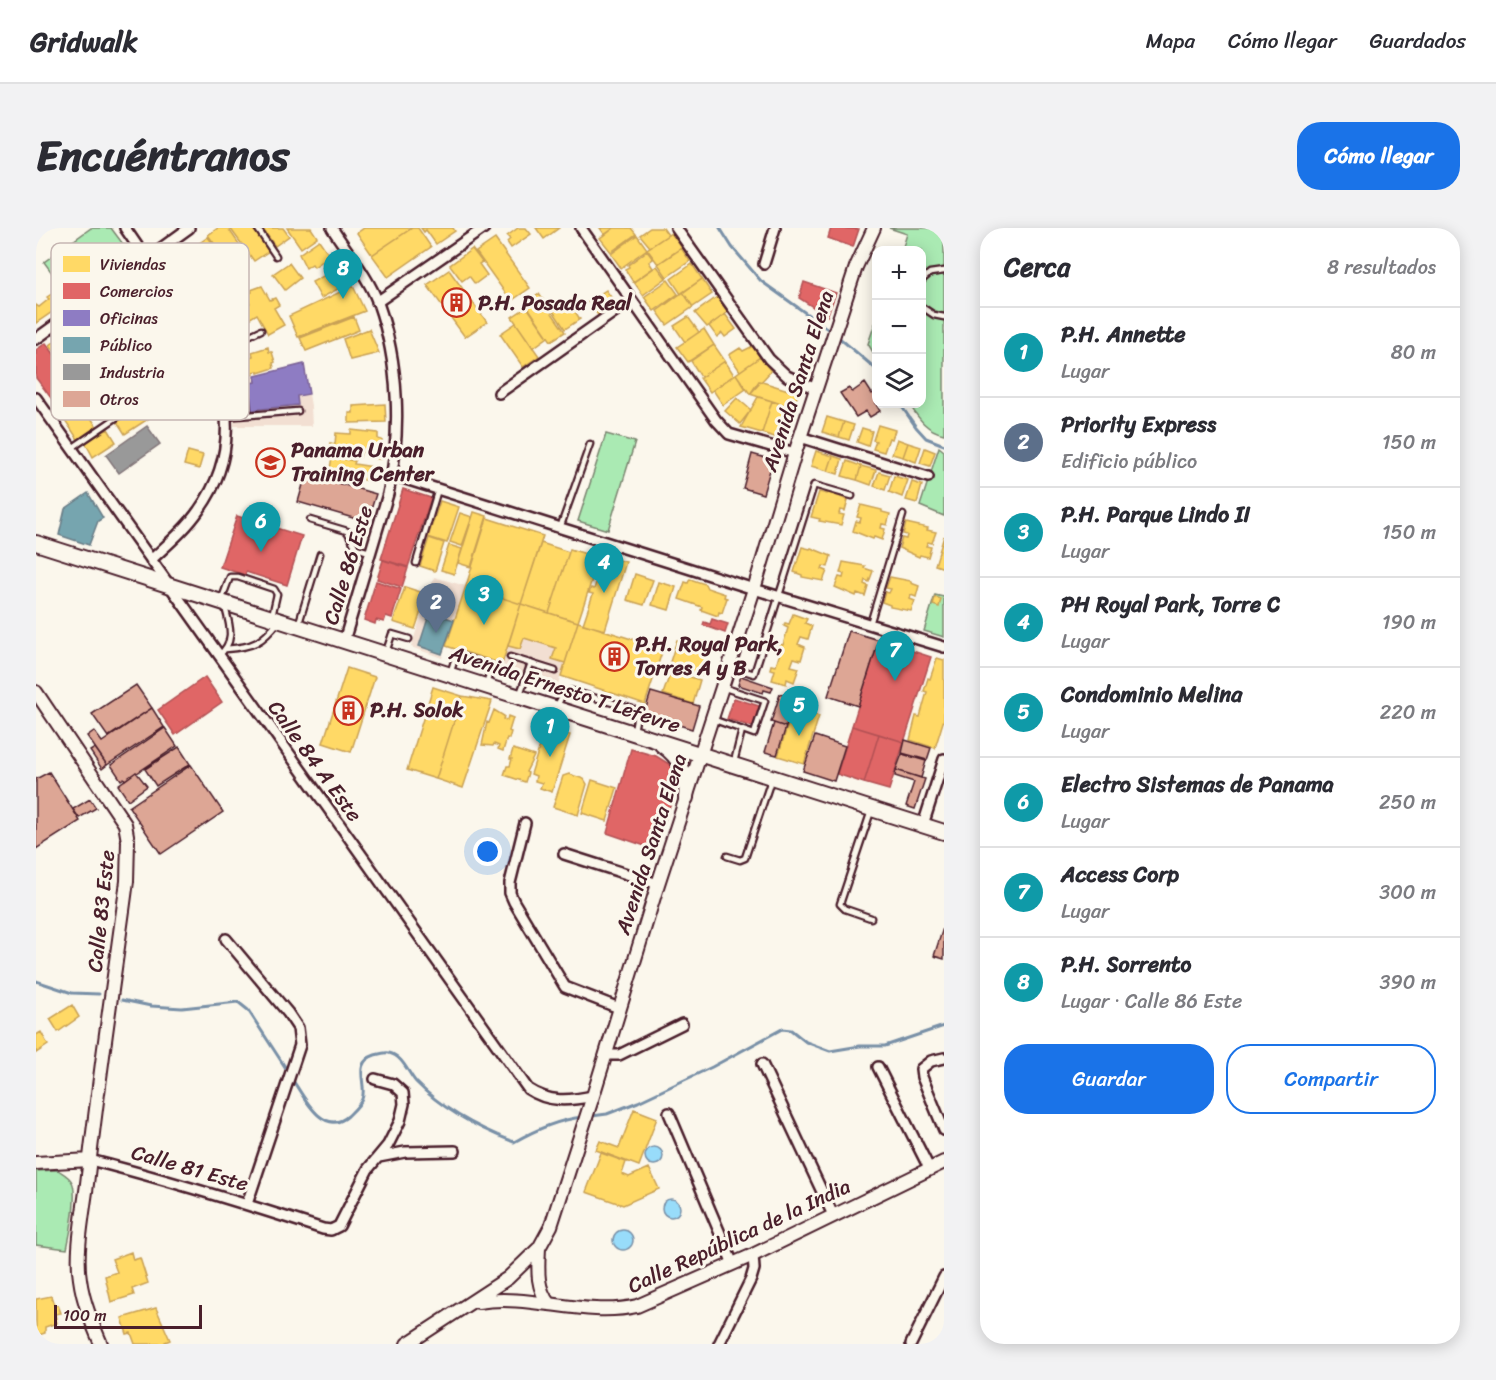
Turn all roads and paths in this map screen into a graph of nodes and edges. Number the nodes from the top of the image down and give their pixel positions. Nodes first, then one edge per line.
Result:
1 (125, 228) edge
2 (189, 228) edge
3 (257, 228) edge
4 (332, 228) edge
5 (484, 228) edge
6 (581, 228) edge
7 (676, 228) edge
8 (775, 228) edge
9 (874, 228) edge
10 (136, 243) edge
11 (168, 243) edge
12 (276, 256) dead end
13 (764, 264) dead end
14 (944, 271) edge
15 (926, 276) edge
16 (631, 300) junction
17 (377, 302) junction
18 (926, 310) edge
19 (944, 317) edge
20 (51, 328) edge
21 (261, 330) dead end
22 (249, 336) edge
23 (36, 339) edge
24 (816, 389) junction
25 (499, 393) dead end
26 (36, 398) edge
27 (298, 411) dead end
28 (249, 416) edge
29 (51, 419) edge
30 (52, 420) edge
31 (113, 420) edge
32 (225, 420) edge
33 (800, 437) junction
34 (590, 444) dead end
35 (72, 448) junction
36 (795, 453) junction
37 (393, 475) junction
38 (928, 477) dead end
39 (438, 489) junction
40 (852, 496) dead end
41 (903, 515) dead end
42 (310, 520) dead end
43 (560, 528) junction
44 (36, 543) edge
45 (370, 552) junction
46 (320, 554) dead end
47 (151, 560) junction
48 (416, 563) dead end
49 (170, 586) junction
50 (754, 589) junction
51 (779, 597) junction
52 (223, 603) junction
53 (275, 620) junction
54 (870, 624) junction
55 (298, 627) junction
56 (409, 639) dead end
57 (344, 641) junction
58 (944, 647) edge
59 (222, 652) junction
60 (385, 654) junction
61 (510, 657) dead end
62 (531, 663) junction
63 (729, 666) junction
64 (555, 671) dead end
65 (450, 675) junction
66 (485, 686) junction
67 (722, 687) junction
68 (36, 692) edge
69 (519, 697) junction
70 (556, 709) junction
71 (712, 719) junction
72 (742, 730) junction
73 (634, 733) junction
74 (656, 740) junction
75 (700, 755) junction
76 (944, 759) edge
77 (733, 765) junction
78 (772, 777) junction
79 (686, 798) junction
80 (872, 809) junction
81 (525, 823) dead end
82 (923, 825) junction
83 (944, 832) edge
84 (564, 854) dead end
85 (727, 856) dead end
86 (658, 884) junction
87 (871, 918) dead end
88 (226, 939) dead end
89 (619, 1008) junction
90 (682, 1024) dead end
91 (606, 1055) junction
92 (944, 1058) edge
93 (762, 1064) dead end
94 (878, 1067) dead end
95 (375, 1079) dead end
96 (592, 1098) junction
97 (669, 1113) dead end
98 (944, 1130) edge
99 (455, 1151) dead end
100 (379, 1157) junction
101 (90, 1160) junction
102 (944, 1162) edge
103 (36, 1163) edge
104 (929, 1168) junction
105 (247, 1204) junction
106 (833, 1215) junction
107 (539, 1248) junction
108 (753, 1255) junction
109 (733, 1264) junction
110 (944, 1277) edge
111 (472, 1303) junction
112 (549, 1304) junction
113 (101, 1344) edge
114 (407, 1344) edge
115 (719, 1344) edge
116 (911, 1344) edge

1 - 10 street
2 - 11 street
3 - 12 lane
4 - 17 street, Calle 86 Este
5 - 17 street
6 - 16 street
7 - 24 street
8 - 13 street
9 - 24 street, Avenida Santa Elena
14 - 15 lane
16 - 25 street
16 - 36 street
17 - 37 street, Calle 86 Este
18 - 19 lane
20 - 23 street
21 - 22 lane
24 - 33 street, Avenida Santa Elena
26 - 29 street, Calle 84 A Este
27 - 28 lane
30 - 35 street, Calle 84 A Este
31 - 35 lane
32 - 47 street
33 - 36 street, Avenida Santa Elena
33 - 38 street
34 - 43 lane
35 - 47 street, Calle 84 A Este
36 - 50 street, Avenida Santa Elena
37 - 39 street
37 - 45 street, Calle 86 Este
39 - 43 street
39 - 48 lane
40 - 51 lane
41 - 54 lane
42 - 45 lane
43 - 50 street
44 - 49 main road, Avenida Ernesto T Lefevre
45 - 57 street, Calle 86 Este
46 - 55 lane
47 - 49 street, Calle 84 A Este
49 - 52 main road, Avenida Ernesto T Lefevre
49 - 59 street, Calle 84 A Este
50 - 51 street
50 - 63 street, Avenida Santa Elena
51 - 54 street
51 - 63 lane
52 - 53 main road, Avenida Ernesto T Lefevre
52 - 53 lane
52 - 59 lane
53 - 55 main road, Avenida Ernesto T Lefevre
53 - 59 lane
54 - 58 street
55 - 57 main road, Avenida Ernesto T Lefevre
56 - 60 lane
57 - 60 main road, Avenida Ernesto T Lefevre
59 - 96 street, Calle 84 A Este
60 - 65 main road, Avenida Ernesto T Lefevre
61 - 62 lane
62 - 64 lane
62 - 69 lane
63 - 67 street, Avenida Santa Elena
65 - 66 main road, Avenida Ernesto T Lefevre
65 - 66 lane
66 - 69 main road, Avenida Ernesto T Lefevre
67 - 71 street, Avenida Santa Elena
67 - 72 lane
68 - 101 street, Calle 83 Este
69 - 70 main road, Avenida Ernesto T Lefevre
70 - 73 main road, Avenida Ernesto T Lefevre
70 - 73 lane
71 - 72 lane
71 - 75 street, Avenida Santa Elena
72 - 77 lane
73 - 74 main road, Avenida Ernesto T Lefevre
74 - 75 main road, Avenida Ernesto T Lefevre
74 - 79 main road
75 - 77 main road, Avenida Ernesto T Lefevre
75 - 79 street, Avenida Santa Elena
76 - 82 street
77 - 78 main road, Avenida Ernesto T Lefevre
78 - 80 main road, Avenida Ernesto T Lefevre
78 - 85 lane
79 - 86 street, Avenida Santa Elena
80 - 82 main road, Avenida Ernesto T Lefevre
80 - 87 lane
81 - 89 street
82 - 83 main road, Avenida Ernesto T Lefevre
84 - 86 street
86 - 89 street, Avenida Santa Elena
88 - 105 street
89 - 91 street, Avenida Santa Elena
90 - 91 street
91 - 96 street, Avenida Santa Elena
92 - 98 street
93 - 106 street
94 - 104 street
95 - 100 street
96 - 107 street, Avenida Santa Elena
97 - 109 street
99 - 100 street
100 - 105 street, Calle 81 Este
101 - 103 street, Calle 81 Este
101 - 105 street, Calle 81 Este
101 - 113 street
102 - 104 street, Calle República de la India
104 - 106 street, Calle República de la India
106 - 108 street, Calle República de la India
107 - 111 street, Avenida Santa Elena
107 - 112 street
108 - 109 street, Calle República de la India
108 - 115 street
109 - 112 street, Calle República de la India
110 - 116 street
111 - 112 street, Calle República de la India
111 - 114 street, Avenida Santa Elena

